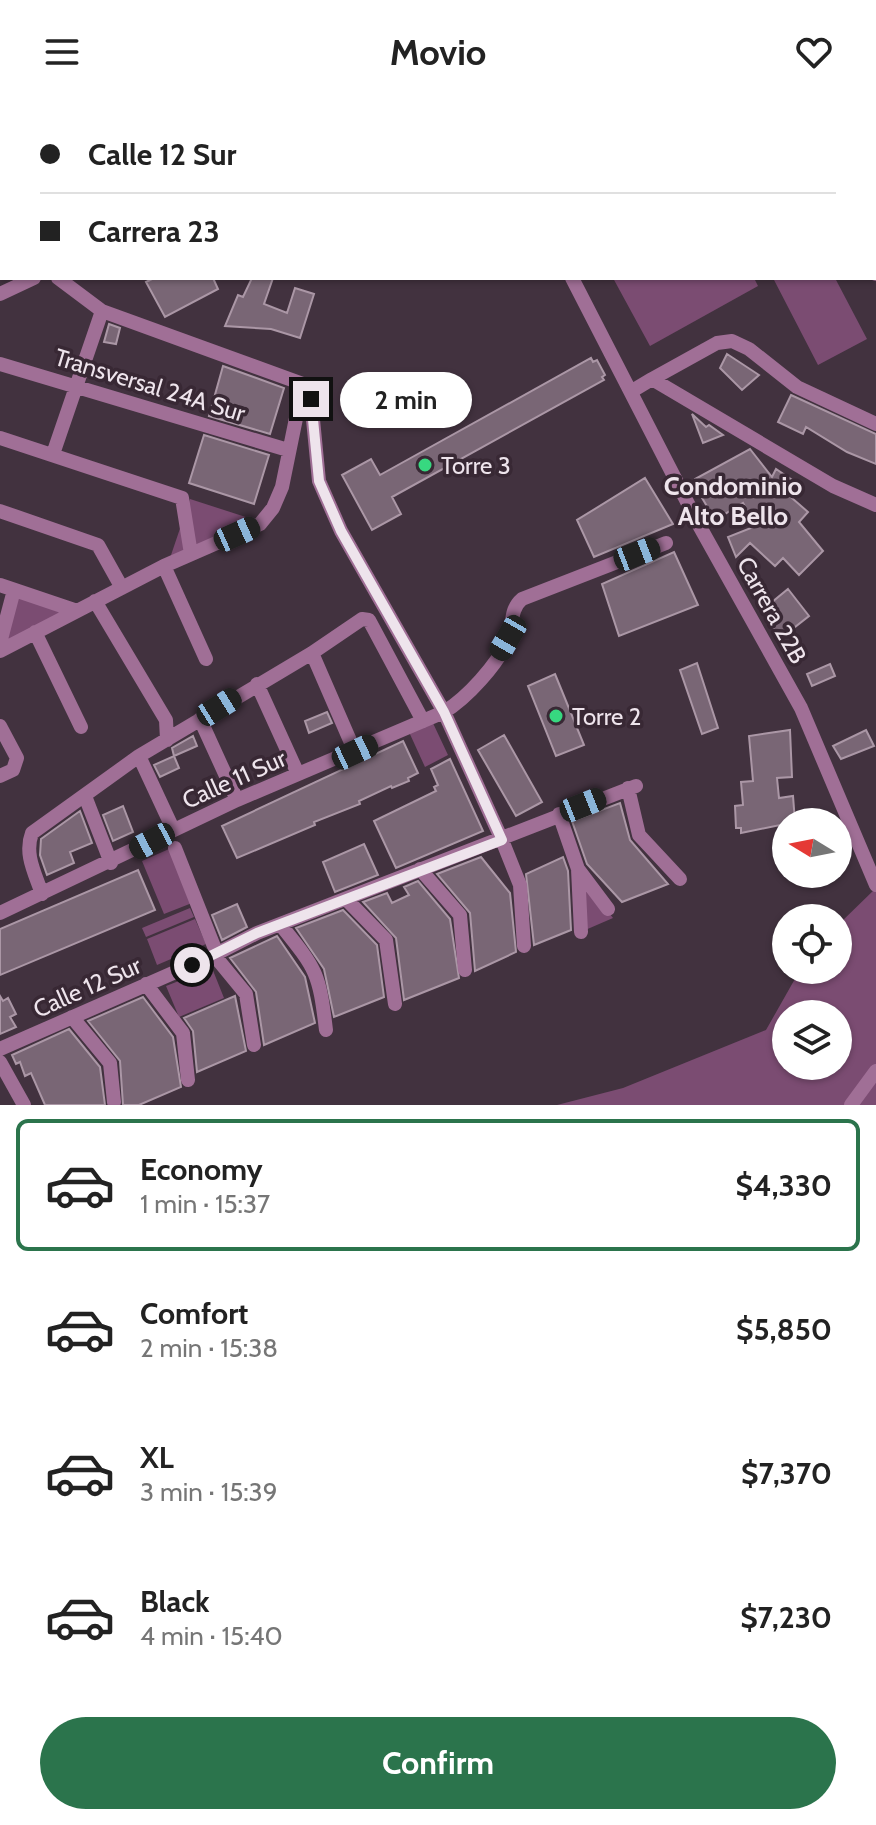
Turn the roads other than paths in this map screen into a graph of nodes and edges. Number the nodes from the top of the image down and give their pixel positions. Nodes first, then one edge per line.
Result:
1 (30, 280) edge
2 (61, 280) edge
3 (573, 280) edge
4 (0, 294) edge
5 (102, 311) junction
6 (2, 361) edge
7 (652, 379) junction
8 (0, 382) edge
9 (74, 384) junction
10 (303, 384) junction
11 (632, 391) junction
12 (876, 424) edge
13 (0, 438) edge
14 (288, 450) junction
15 (53, 454) junction
16 (876, 505) edge
17 (0, 511) edge
18 (666, 543) dead end
19 (191, 554) junction
20 (164, 566) junction
21 (7, 588) edge
22 (122, 588) junction
23 (95, 601) junction
24 (77, 611) junction
25 (35, 632) junction
26 (0, 643) edge
27 (0, 651) edge
28 (312, 653) junction
29 (206, 659) dead end
30 (257, 684) junction
31 (444, 712) junction
32 (200, 719) junction
33 (423, 721) junction
34 (0, 726) edge
35 (81, 727) dead end
36 (167, 740) junction
37 (355, 752) junction
38 (139, 756) junction
39 (298, 774) junction
40 (0, 776) edge
41 (85, 796) junction
42 (237, 800) junction
43 (559, 814) junction
44 (173, 829) junction
45 (502, 840) junction
46 (175, 848) dead end
47 (111, 863) junction
48 (420, 869) junction
49 (578, 869) junction
50 (680, 879) dead end
51 (876, 885) edge
52 (42, 894) junction
53 (347, 900) junction
54 (608, 909) dead end
55 (0, 913) edge
56 (280, 924) junction
57 (581, 932) dead end
58 (524, 946) dead end
59 (216, 955) junction
60 (465, 970) dead end
61 (146, 984) junction
62 (395, 1004) dead end
63 (72, 1017) junction
64 (326, 1030) dead end
65 (254, 1045) dead end
66 (0, 1049) edge
67 (0, 1062) edge
68 (876, 1071) edge
69 (188, 1080) dead end
70 (114, 1102) dead end
71 (24, 1105) edge
72 (851, 1105) edge

1 - 4 street
2 - 5 street
3 - 11 street, Carrera 22B
5 - 9 street
5 - 10 street
6 - 8 street
6 - 9 street, Transversal 24A Sur
7 - 11 street
7 - 12 street
7 - 16 street
9 - 14 street, Transversal 24A Sur
9 - 15 street
10 - 14 street
10 - 31 street
11 - 51 street, Carrera 22B
13 - 15 street
14 - 19 street
15 - 19 street
17 - 22 street
18 - 31 street, Calle 11 Sur
19 - 20 street
20 - 22 street
20 - 29 street
21 - 24 street
21 - 26 street
22 - 23 street
23 - 24 street
23 - 36 street
24 - 25 street
25 - 27 street
25 - 35 street
28 - 30 street
28 - 33 street
28 - 37 street
30 - 32 street
30 - 39 street
31 - 33 street, Calle 11 Sur
31 - 45 street
32 - 36 street
32 - 42 street
33 - 37 street, Calle 11 Sur
34 - 40 street
36 - 38 street
37 - 39 street, Calle 11 Sur
38 - 41 street
38 - 44 street
39 - 42 street, Calle 11 Sur
41 - 47 street
41 - 52 street
42 - 44 street, Calle 11 Sur
43 - 45 street, Calle 12 Sur
43 - 49 street
43 - 50 street, Calle 12 Sur
44 - 47 street, Calle 11 Sur
45 - 48 street, Calle 12 Sur
45 - 58 street
46 - 59 street
47 - 52 street, Calle 11 Sur
48 - 53 street, Calle 12 Sur
48 - 60 street
49 - 54 street
49 - 57 street
52 - 55 street, Calle 11 Sur
53 - 56 street, Calle 12 Sur
53 - 62 street
56 - 59 street, Calle 12 Sur
56 - 64 street
59 - 61 street, Calle 12 Sur
59 - 65 street
61 - 63 street, Calle 12 Sur
61 - 69 street
63 - 66 street, Calle 12 Sur
63 - 70 street
67 - 71 street
68 - 72 street

